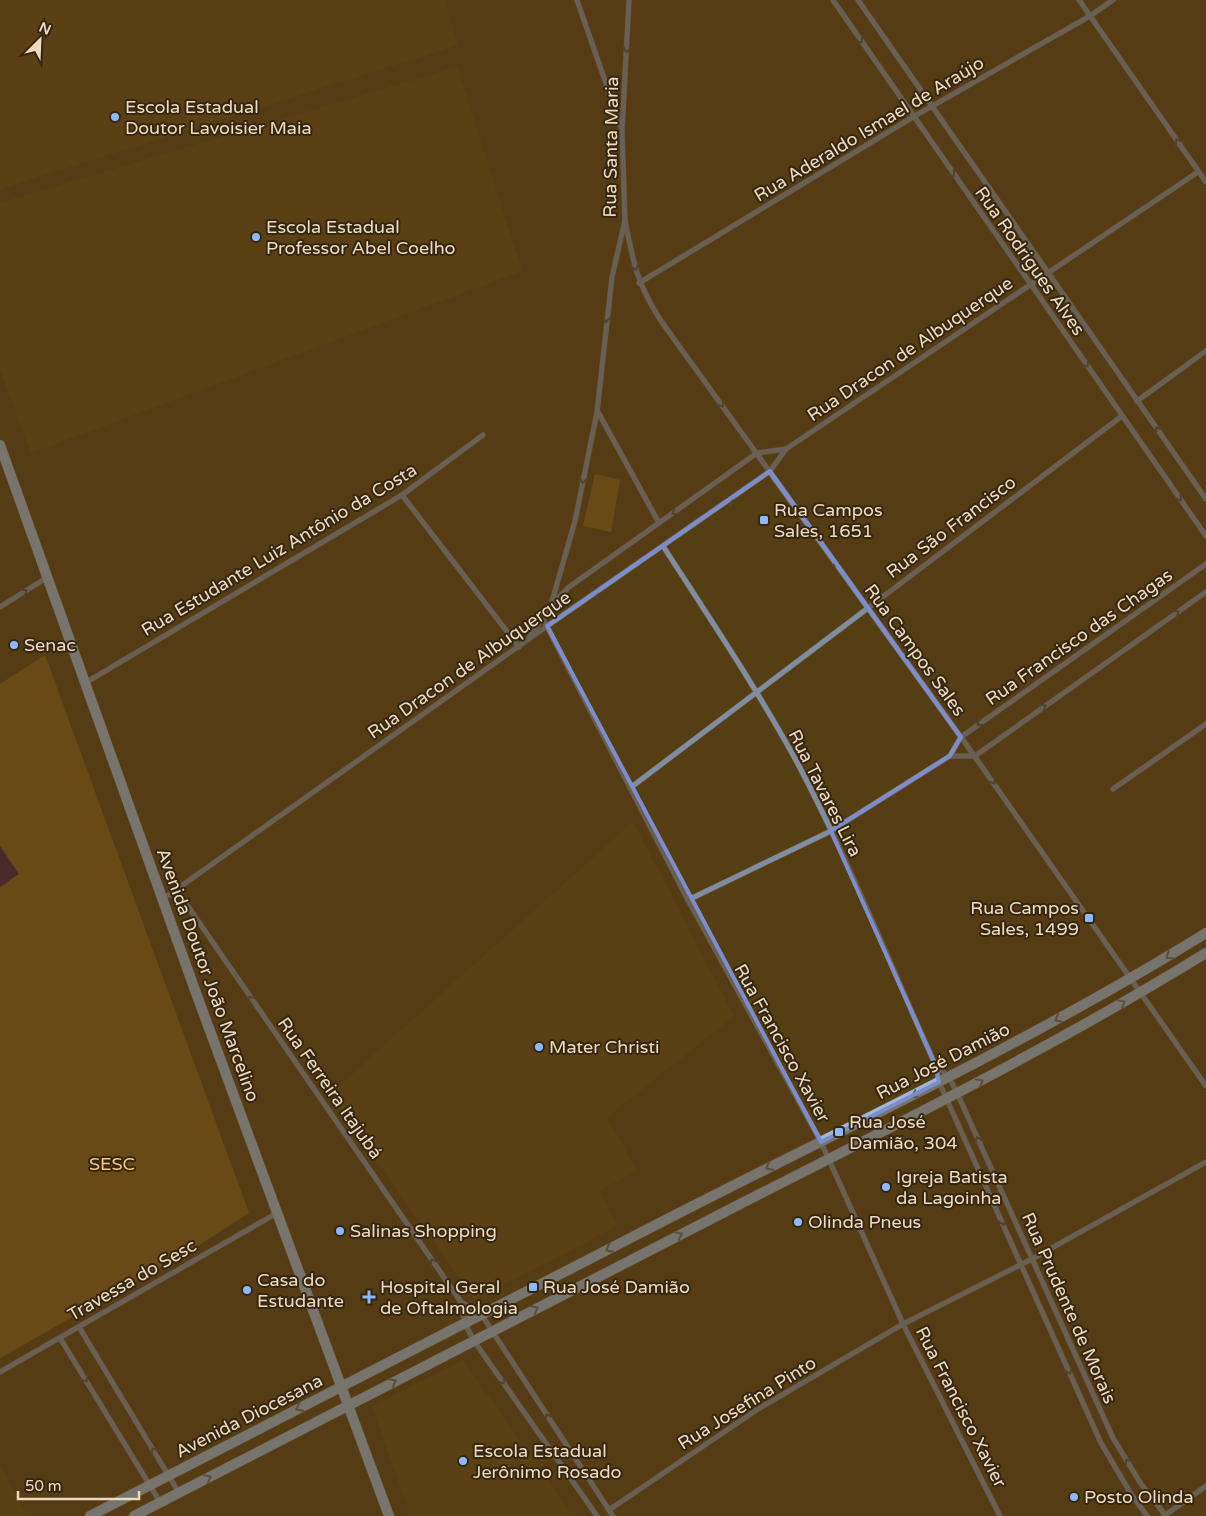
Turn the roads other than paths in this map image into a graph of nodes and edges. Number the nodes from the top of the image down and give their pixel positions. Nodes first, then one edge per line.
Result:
1 (577, 0) edge
2 (629, 0) edge
3 (833, 0) edge
4 (858, 0) edge
5 (1079, 0) edge
6 (1113, 0) edge
7 (1090, 16) junction
8 (931, 106) junction
9 (912, 117) junction
10 (622, 131) junction
11 (1198, 172) junction
12 (1206, 182) edge
13 (625, 220) junction
14 (1047, 272) junction
15 (639, 283) junction
16 (1030, 284) junction
17 (1206, 351) edge
18 (1137, 400) junction
19 (597, 412) junction
20 (1122, 416) junction
21 (483, 435) dead end
22 (0, 445) edge
23 (786, 450) junction
24 (757, 453) junction
25 (770, 471) junction
26 (402, 495) junction
27 (1206, 498) edge
28 (659, 523) junction
29 (1206, 536) edge
30 (663, 546) junction
31 (1206, 564) edge
32 (48, 576) junction
33 (1206, 592) edge
34 (551, 605) junction
35 (0, 607) edge
36 (868, 608) junction
37 (542, 617) junction
38 (547, 626) junction
39 (528, 641) junction
40 (519, 647) junction
41 (85, 683) junction
42 (756, 692) junction
43 (1206, 724) edge
44 (961, 737) junction
45 (950, 756) junction
46 (975, 756) junction
47 (630, 788) junction
48 (1113, 789) dead end
49 (831, 831) junction
50 (176, 889) junction
51 (163, 899) junction
52 (688, 900) junction
53 (1206, 933) edge
54 (1206, 953) edge
55 (1132, 979) junction
56 (1142, 993) junction
57 (936, 1066) junction
58 (944, 1080) junction
59 (1206, 1086) edge
60 (958, 1095) junction
61 (948, 1100) junction
62 (821, 1142) junction
63 (830, 1159) junction
64 (1206, 1162) edge
65 (278, 1212) junction
66 (1032, 1259) junction
67 (1022, 1264) junction
68 (461, 1302) junction
69 (480, 1314) junction
70 (465, 1324) junction
71 (903, 1324) junction
72 (79, 1327) junction
73 (491, 1331) junction
74 (60, 1338) junction
75 (474, 1341) junction
76 (0, 1372) edge
77 (342, 1386) junction
78 (349, 1404) junction
79 (168, 1476) junction
80 (151, 1485) junction
81 (1206, 1486) edge
82 (179, 1493) junction
83 (160, 1502) junction
84 (609, 1510) junction
85 (90, 1516) edge
86 (134, 1516) edge
87 (389, 1516) edge
88 (597, 1516) edge
89 (613, 1516) edge
90 (1000, 1516) edge
91 (1147, 1516) edge
92 (1165, 1516) edge

1 - 10 street
2 -> 10 street, Rua Santa Maria
3 -> 9 street, Rua Rodrigues Alves
4 - 8 street, Rua Rodrigues Alves
5 - 7 street
6 - 7 street, Rua Aderaldo Ismael de Araújo
7 - 8 street, Rua Aderaldo Ismael de Araújo
11 -> 7 street
8 - 9 street, Rua Aderaldo Ismael de Araújo
8 - 14 street, Rua Rodrigues Alves
9 - 15 street, Rua Aderaldo Ismael de Araújo
9 -> 16 street, Rua Rodrigues Alves
10 - 13 street, Rua Santa Maria
11 - 12 street
11 - 14 street, Rua Dracon de Albuquerque
13 -> 15 street, Rua Campos Sales
13 -> 19 street, Rua Santa Maria
14 - 16 street, Rua Dracon de Albuquerque
14 - 18 street, Rua Rodrigues Alves
15 -> 24 street, Rua Campos Sales
16 -> 20 street, Rua Rodrigues Alves
16 - 23 street, Rua Dracon de Albuquerque
17 - 18 street
27 -> 18 street, Rua Rodrigues Alves
19 - 28 street
19 -> 34 street, Rua Santa Maria
20 -> 29 street, Rua Rodrigues Alves
20 - 36 street, Rua São Francisco
21 - 26 street, Rua Estudante Luiz Antônio da Costa
22 - 32 street, Avenida Doutor João Marcelino
23 - 24 street, Rua Dracon de Albuquerque
23 - 25 street, Rua Dracon de Albuquerque
24 - 25 street, Rua Campos Sales
24 -> 28 street, Rua Dracon de Albuquerque
30 -> 25 street, Rua Dracon de Albuquerque
25 -> 36 street, Rua Campos Sales
26 - 40 street
26 - 41 street, Rua Estudante Luiz Antônio da Costa
28 - 34 street, Rua Dracon de Albuquerque
38 -> 30 street, Rua Dracon de Albuquerque
30 - 42 street, Rua Tavares Lira
31 -> 44 street, Rua Francisco das Chagas
35 -> 32 street
32 - 41 street, Avenida Doutor João Marcelino
46 -> 33 street, Rua Francisco das Chagas
34 - 37 street, Rua Santa Maria
36 - 42 street, Rua São Francisco
36 - 44 street, Rua Campos Sales
37 - 38 street, Rua Francisco Xavier
37 - 39 street, Rua Santa Maria
38 - 39 street, Rua Dracon de Albuquerque
38 - 47 street, Rua Francisco Xavier
39 - 40 street, Rua Dracon de Albuquerque
40 - 50 street, Rua Dracon de Albuquerque
41 - 51 street, Avenida Doutor João Marcelino
42 - 47 street, Rua São Francisco
42 - 49 street, Rua Tavares Lira
43 - 48 street
44 - 45 street, Rua Francisco das Chagas
44 - 46 street, Rua Campos Sales
45 - 46 street
45 - 49 street, Rua Francisco das Chagas
46 -> 55 street, Rua Campos Sales
47 - 52 street, Rua Francisco Xavier
49 - 52 street, Rua Francisco das Chagas
49 - 57 street, Rua Tavares Lira
50 - 51 street, Rua Dracon de Albuquerque
68 -> 50 street, Rua Ferreira Itajubá
51 - 65 street, Avenida Doutor João Marcelino
52 - 62 street, Rua Francisco Xavier
53 -> 55 street, Rua José Damião
54 - 56 street, Rua José Damião
55 - 56 street, Rua Campos Sales
55 -> 58 street, Rua José Damião
56 - 59 street, Rua Campos Sales
60 -> 56 street, Rua José Damião
57 - 58 street, Rua Tavares Lira
57 - 58 street, Rua Tavares Lira
58 - 60 street, Rua Prudente de Morais
58 - 61 street, Rua Prudente de Morais
58 -> 62 street, Rua José Damião
60 - 61 street, Rua José Damião
66 -> 60 street, Rua Prudente de Morais
61 - 63 street, Rua José Damião
61 -> 67 street, Rua Prudente de Morais
62 - 63 street, Rua Francisco Xavier
62 -> 69 street, Rua José Damião
63 - 71 street, Rua Francisco Xavier
73 -> 63 street, Rua José Damião
64 - 66 street, Rua Josefina Pinto
65 - 72 street, Travessa do Sesc
65 - 77 street, Avenida Doutor João Marcelino
66 - 67 street, Rua Josefina Pinto
92 -> 66 street, Rua Prudente de Morais
67 - 71 street, Rua Josefina Pinto
67 -> 91 street, Rua Prudente de Morais
68 - 69 street, Rua Ferreira Itajubá
68 - 70 street, Rua Ferreira Itajubá
69 - 70 street, Rua José Damião
69 - 73 street, Rua Ferreira Itajubá
70 - 75 street, Rua Ferreira Itajubá
70 - 77 street, Rua José Damião
71 - 84 street, Rua Josefina Pinto
71 - 90 street, Rua Francisco Xavier
72 - 74 street, Travessa do Sesc
79 -> 72 street
73 - 75 street, Rua José Damião
84 -> 73 street, Rua Ferreira Itajubá
74 - 76 street, Travessa do Sesc
74 -> 80 street
78 -> 75 street, Rua José Damião
75 -> 88 street, Rua Ferreira Itajubá
77 - 78 street, Avenida Doutor João Marcelino
77 -> 79 street, Avenida Diocesana
82 -> 78 street, Avenida Diocesana
78 - 87 street, Avenida Doutor João Marcelino
79 - 80 street, Avenida Diocesana
79 - 82 street
80 - 83 street
80 - 85 street, Avenida Diocesana
81 - 92 street
82 - 83 street, Avenida Diocesana
83 - 86 street, Avenida Diocesana
84 - 89 street, Rua Ferreira Itajubá

